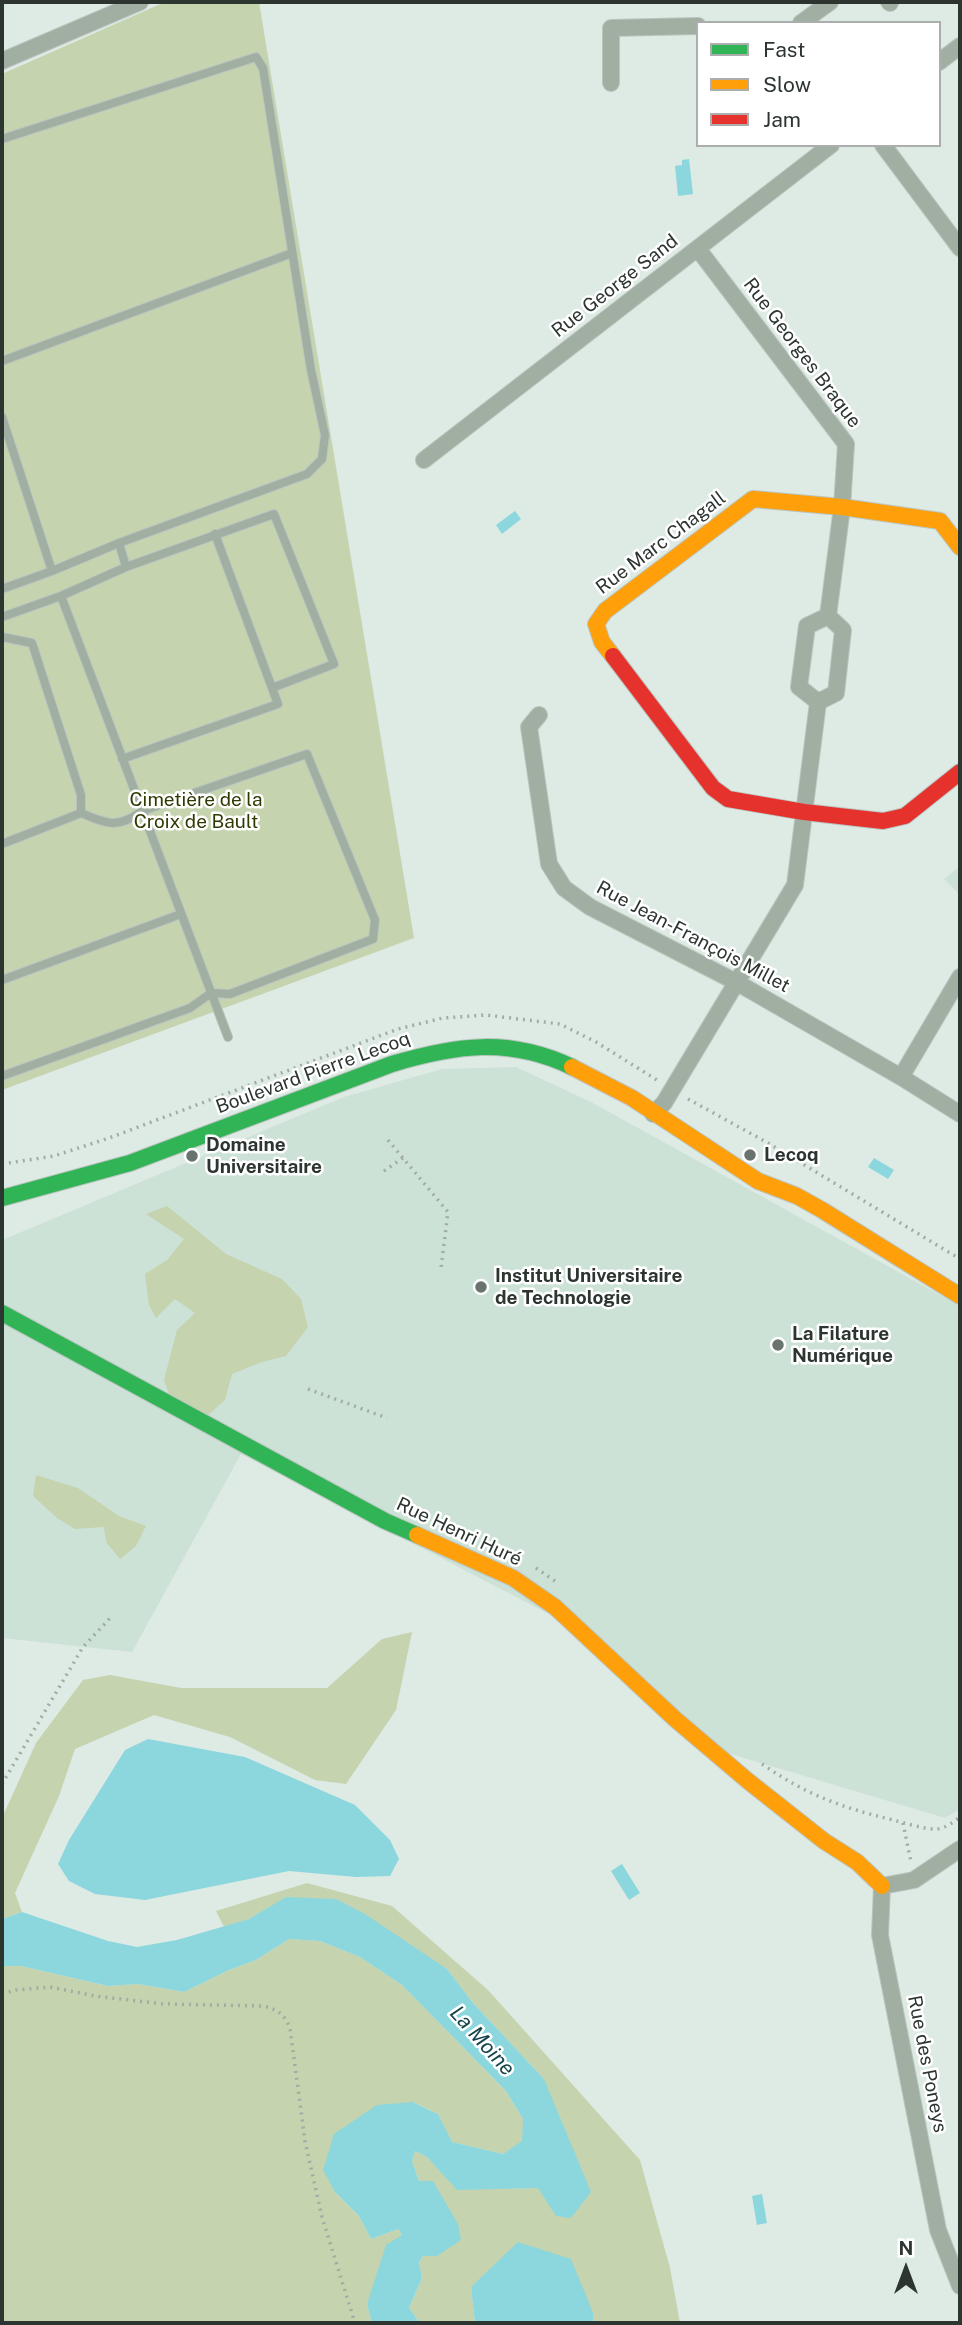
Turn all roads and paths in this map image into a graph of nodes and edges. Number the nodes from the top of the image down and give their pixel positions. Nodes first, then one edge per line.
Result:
1 (140, 2) edge
2 (830, 2) edge
3 (804, 21) edge
4 (696, 26) edge
5 (960, 46) edge
6 (941, 60) edge
7 (2, 61) edge
8 (611, 83) dead end
9 (2, 139) edge
10 (828, 147) edge
11 (884, 147) edge
12 (960, 248) edge
13 (698, 249) junction
14 (292, 253) junction
15 (2, 361) edge
16 (2, 417) edge
17 (424, 460) dead end
18 (842, 507) junction
19 (215, 534) junction
20 (119, 543) junction
21 (960, 547) edge
22 (126, 567) junction
23 (52, 571) junction
24 (2, 589) edge
25 (61, 596) junction
26 (828, 616) junction
27 (2, 617) edge
28 (2, 638) edge
29 (272, 688) junction
30 (818, 702) junction
31 (539, 715) dead end
32 (122, 759) junction
33 (960, 772) edge
34 (142, 811) junction
35 (804, 812) junction
36 (81, 813) junction
37 (2, 844) edge
38 (181, 914) junction
39 (960, 977) edge
40 (2, 980) edge
41 (736, 982) junction
42 (211, 993) junction
43 (228, 1037) dead end
44 (2, 1076) edge
45 (901, 1077) junction
46 (672, 1089) junction
47 (653, 1114) junction
48 (960, 1114) edge
49 (388, 1140) dead end
50 (404, 1157) junction
51 (2, 1164) edge
52 (384, 1171) dead end
53 (2, 1198) edge
54 (960, 1259) edge
55 (441, 1268) dead end
56 (960, 1296) edge
57 (2, 1313) edge
58 (309, 1389) dead end
59 (387, 1418) dead end
60 (113, 1615) dead end
61 (2, 1784) edge
62 (960, 1817) edge
63 (960, 1849) edge
64 (914, 1880) junction
65 (882, 1886) junction
66 (2, 1994) edge
67 (960, 2286) edge
68 (355, 2323) edge

1 - 7 street
2 - 3 street
4 - 8 street
5 - 6 street
9 - 14 lane
10 - 13 street, Rue George Sand
11 - 12 street
13 - 17 street, Rue George Sand
13 - 18 street, Rue Georges Braque
14 - 15 lane
14 - 20 lane
16 - 23 lane
18 - 21 street
18 - 26 street, Rue Georges Braque
18 - 35 street, Rue Marc Chagall
19 - 22 lane
19 - 29 lane
19 - 29 lane
20 - 22 lane
20 - 23 lane
22 - 25 lane
23 - 24 lane
25 - 27 lane
25 - 32 lane
26 - 30 street
26 - 30 street
28 - 36 lane
29 - 32 lane
30 - 35 street
31 - 41 street, Rue Jean-François Millet
32 - 34 lane
33 - 35 street
34 - 36 lane
34 - 38 lane
34 - 42 lane
35 - 41 street
36 - 37 lane
38 - 40 lane
38 - 42 lane
39 - 45 street
41 - 45 street, Rue Jean-François Millet
41 - 46 street
42 - 43 lane
42 - 44 lane
45 - 48 street, Rue Jean-François Millet
46 - 47 street
46 - 51 path
46 - 54 path
47 - 53 street, Boulevard Pierre Lecoq
47 - 56 street, Boulevard Pierre Lecoq
49 - 50 path
50 - 52 path
50 - 55 path
57 - 65 street, Rue Henri Huré
58 - 59 path
60 - 61 path
62 - 64 path
63 - 64 street
64 - 65 street
65 - 67 street, Rue des Poneys
66 - 68 path

